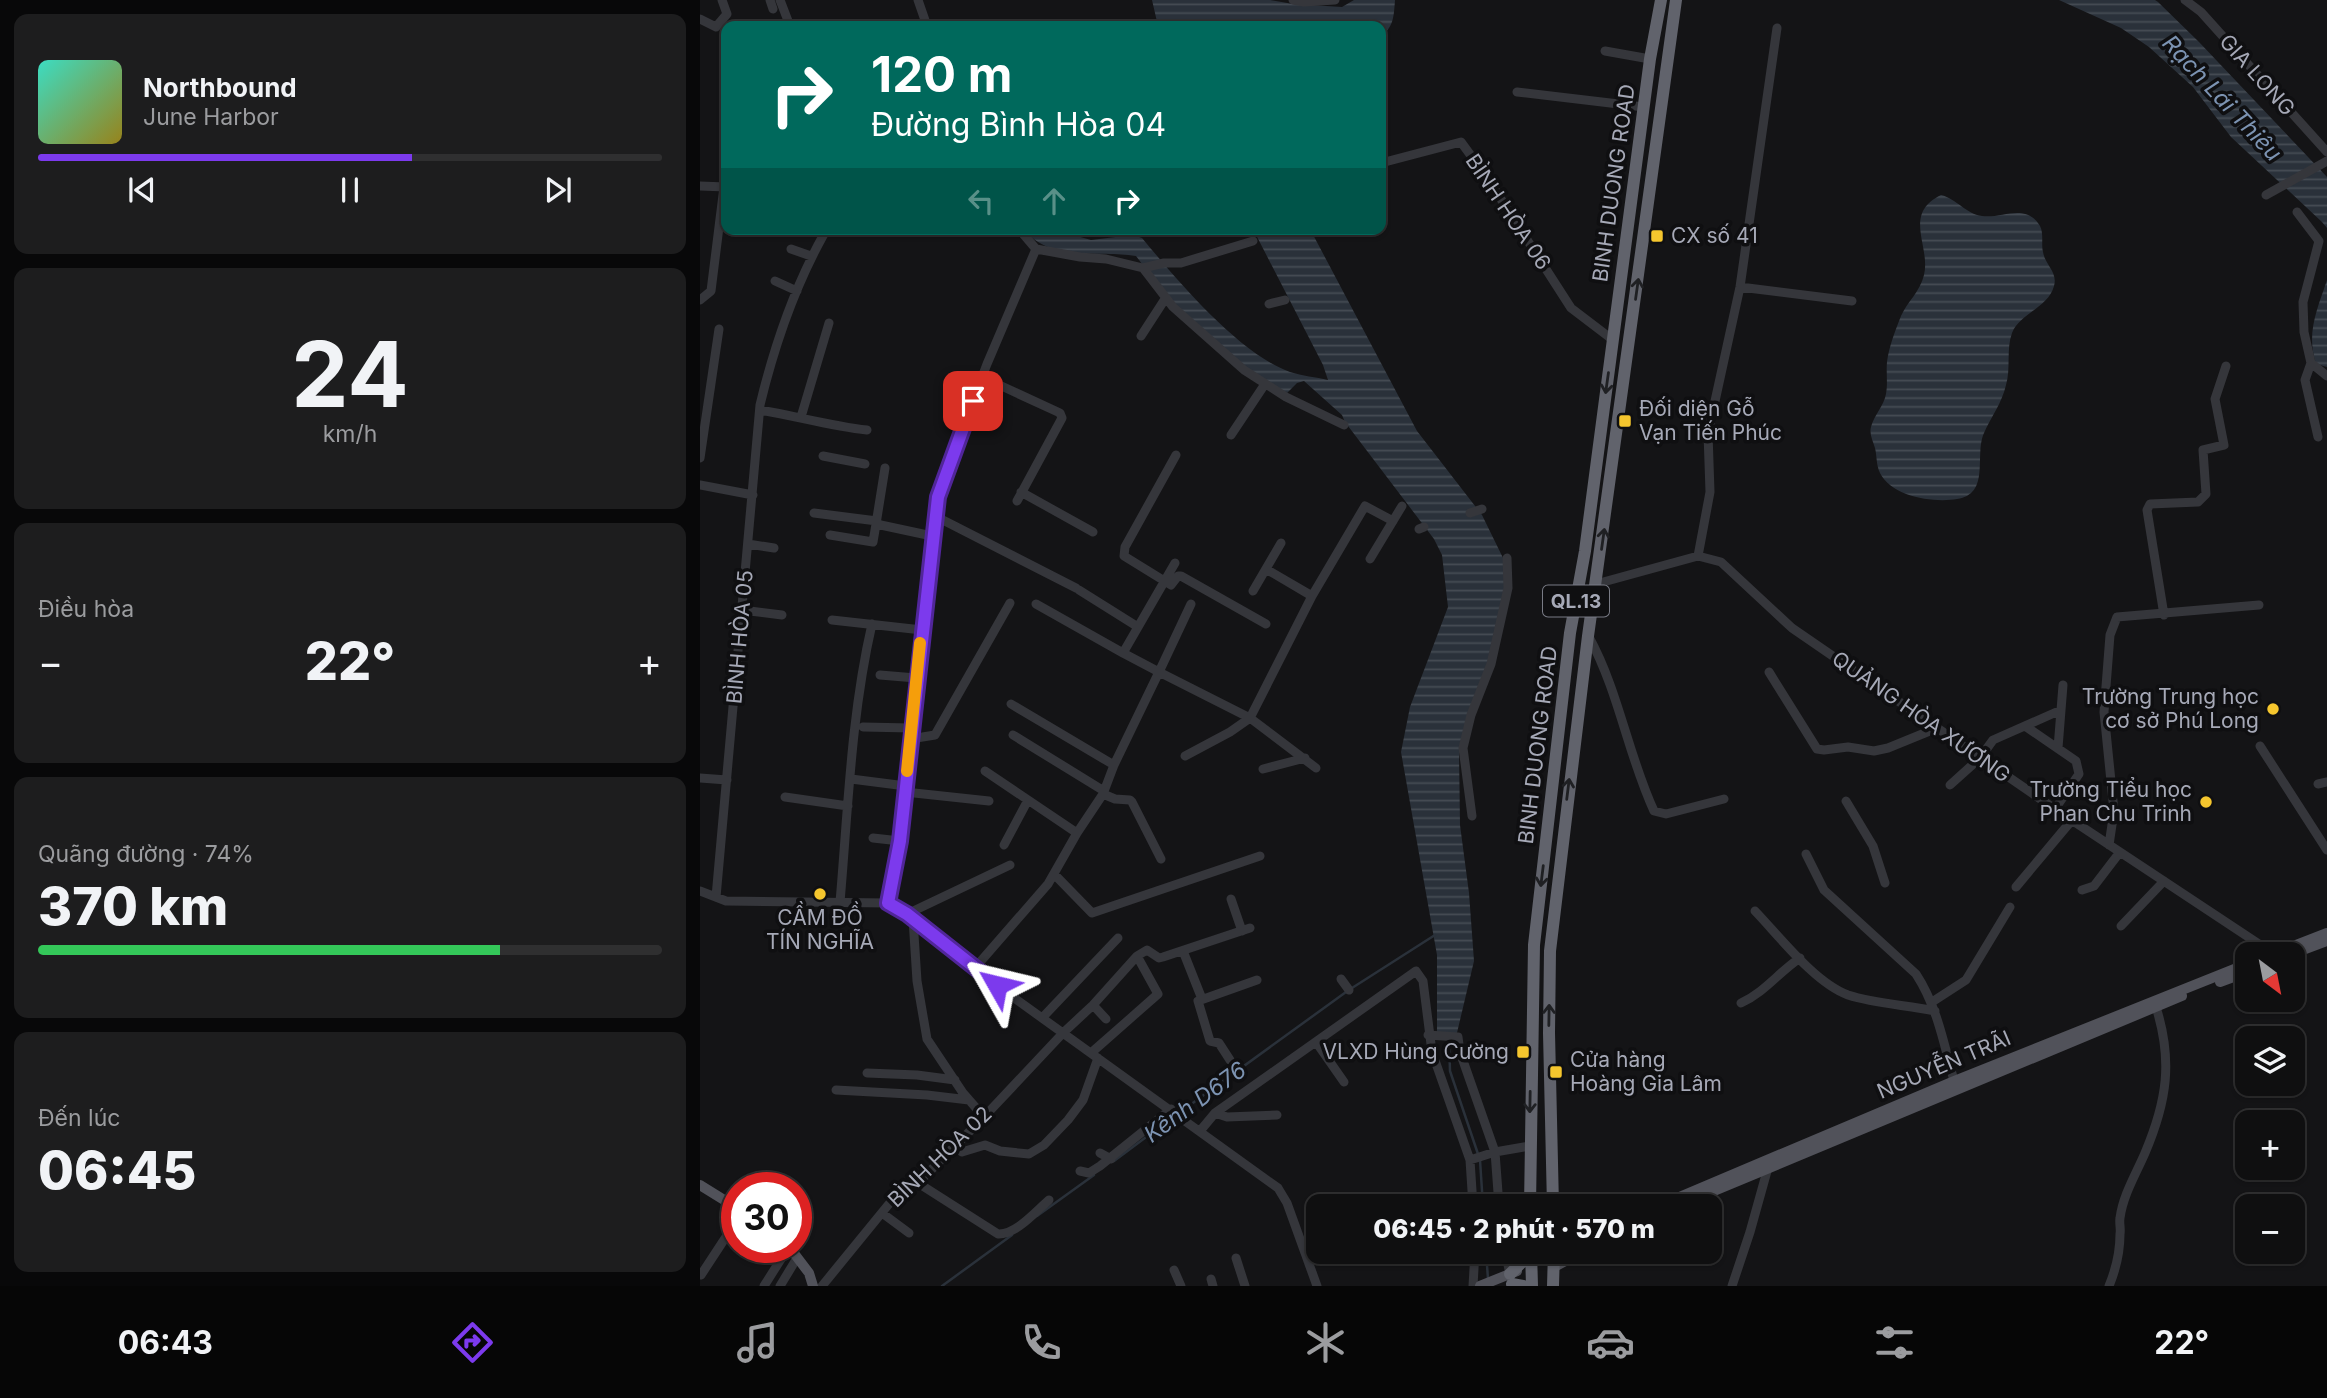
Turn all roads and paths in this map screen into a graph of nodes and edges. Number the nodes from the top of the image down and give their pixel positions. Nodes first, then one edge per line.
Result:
1 (722, 0) edge
2 (780, 0) edge
3 (918, 0) edge
4 (1293, 0) edge
5 (1335, 0) edge
6 (1661, 0) edge
7 (1676, 0) edge
8 (2185, 0) edge
9 (700, 19) edge
10 (721, 21) edge
11 (721, 21) edge
12 (788, 21) edge
13 (925, 21) edge
14 (1777, 28) dead end
15 (1605, 51) dead end
16 (1650, 59) junction
17 (1517, 92) dead end
18 (1644, 107) junction
19 (2327, 152) edge
20 (2327, 161) edge
21 (1386, 162) edge
22 (1636, 167) junction
23 (1654, 168) junction
24 (700, 186) edge
25 (721, 187) edge
26 (2266, 195) dead end
27 (2297, 212) dead end
28 (721, 217) edge
29 (823, 235) edge
30 (1023, 235) edge
31 (1253, 241) dead end
32 (791, 249) dead end
33 (1036, 249) junction
34 (811, 256) junction
35 (1143, 268) junction
36 (775, 282) dead end
37 (1740, 287) junction
38 (797, 291) junction
39 (1165, 299) junction
40 (700, 300) edge
41 (1285, 300) dead end
42 (1852, 301) dead end
43 (1269, 304) dead end
44 (1616, 318) junction
45 (1633, 320) junction
46 (829, 323) dead end
47 (719, 328) dead end
48 (1141, 337) dead end
49 (1613, 340) junction
50 (2310, 360) junction
51 (2226, 366) dead end
52 (2327, 376) edge
53 (982, 377) junction
54 (1265, 384) junction
55 (760, 410) junction
56 (801, 417) junction
57 (1344, 425) dead end
58 (867, 430) dead end
59 (1231, 435) dead end
60 (2318, 437) dead end
61 (1176, 455) dead end
62 (823, 456) dead end
63 (700, 458) edge
64 (865, 464) dead end
65 (885, 468) dead end
66 (700, 485) edge
67 (753, 495) junction
68 (1402, 506) dead end
69 (1482, 509) dead end
70 (814, 513) dead end
71 (1470, 513) dead end
72 (935, 516) junction
73 (1393, 521) junction
74 (877, 523) junction
75 (1093, 532) dead end
76 (830, 535) dead end
77 (932, 536) junction
78 (1280, 543) dead end
79 (748, 544) junction
80 (774, 548) dead end
81 (1698, 556) junction
82 (1507, 558) dead end
83 (1370, 559) dead end
84 (1175, 562) dead end
85 (1266, 569) junction
86 (1164, 581) junction
87 (1596, 584) junction
88 (1254, 591) dead end
89 (1312, 596) junction
90 (1010, 603) dead end
91 (1036, 604) dead end
92 (1191, 604) dead end
93 (2259, 605) dead end
94 (743, 610) junction
95 (782, 615) dead end
96 (2164, 615) junction
97 (832, 620) dead end
98 (872, 624) junction
99 (1266, 624) dead end
100 (1138, 627) junction
101 (922, 630) junction
102 (1570, 633) junction
103 (1588, 636) junction
104 (1123, 653) junction
105 (1159, 672) junction
106 (1769, 672) dead end
107 (880, 675) dead end
108 (916, 678) junction
109 (2063, 685) dead end
110 (1010, 704) dead end
111 (2061, 710) junction
112 (1250, 718) junction
113 (2025, 726) junction
114 (863, 727) dead end
115 (911, 728) junction
116 (1937, 728) junction
117 (1013, 735) dead end
118 (910, 739) junction
119 (2260, 746) dead end
120 (2058, 748) junction
121 (1185, 756) dead end
122 (1305, 758) junction
123 (1980, 758) junction
124 (1114, 765) junction
125 (1316, 768) dead end
126 (1263, 769) dead end
127 (985, 771) dead end
128 (700, 778) edge
129 (851, 779) junction
130 (727, 780) junction
131 (1950, 785) dead end
132 (905, 789) junction
133 (1103, 793) junction
134 (785, 797) dead end
135 (1724, 799) dead end
136 (1028, 800) junction
137 (989, 801) dead end
138 (1846, 801) dead end
139 (848, 806) junction
140 (2054, 809) junction
141 (1472, 816) dead end
142 (2072, 820) junction
143 (1077, 833) junction
144 (873, 838) dead end
145 (900, 841) junction
146 (1004, 845) dead end
147 (2109, 845) junction
148 (2327, 850) edge
149 (2120, 852) junction
150 (1806, 855) dead end
151 (1260, 856) dead end
152 (1161, 859) dead end
153 (1010, 865) dead end
154 (1054, 874) junction
155 (2164, 881) junction
156 (1885, 883) dead end
157 (2016, 887) dead end
158 (2082, 890) dead end
159 (700, 891) edge
160 (716, 897) junction
161 (1231, 899) dead end
162 (840, 902) junction
163 (888, 903) junction
164 (2010, 907) dead end
165 (1755, 911) dead end
166 (910, 917) junction
167 (2120, 926) dead end
168 (2327, 933) edge
169 (1118, 938) dead end
170 (2256, 942) edge
171 (2304, 942) edge
172 (2327, 942) edge
173 (2305, 950) edge
174 (1183, 951) junction
175 (1137, 956) junction
176 (1800, 958) junction
177 (974, 969) junction
178 (2235, 969) edge
179 (2235, 977) edge
180 (1341, 979) dead end
181 (1257, 980) dead end
182 (1349, 990) dead end
183 (1202, 999) junction
184 (1741, 1003) dead end
185 (1093, 1005) junction
186 (2157, 1006) junction
187 (1933, 1007) junction
188 (1042, 1018) junction
189 (1106, 1019) dead end
190 (2109, 1022) junction
191 (1063, 1033) junction
192 (1428, 1035) junction
193 (1316, 1042) junction
194 (1095, 1055) junction
195 (1230, 1060) dead end
196 (867, 1073) dead end
197 (955, 1080) junction
198 (1954, 1081) junction
199 (1344, 1082) dead end
200 (836, 1090) dead end
201 (969, 1100) junction
202 (1900, 1109) junction
203 (1174, 1112) junction
204 (1215, 1113) junction
205 (1277, 1115) dead end
206 (984, 1117) junction
207 (1197, 1129) junction
208 (955, 1146) junction
209 (1530, 1146) junction
210 (1495, 1152) junction
211 (1100, 1153) dead end
212 (1111, 1159) junction
213 (1470, 1160) junction
214 (1769, 1164) junction
215 (1080, 1171) dead end
216 (918, 1183) junction
217 (700, 1185) edge
218 (1472, 1194) edge
219 (1498, 1194) edge
220 (1530, 1194) edge
221 (1553, 1194) edge
222 (1690, 1194) edge
223 (1704, 1194) edge
224 (721, 1198) edge
225 (1049, 1200) dead end
226 (882, 1213) junction
227 (909, 1233) dead end
228 (721, 1244) edge
229 (1236, 1258) dead end
230 (779, 1263) edge
231 (794, 1263) edge
232 (801, 1263) edge
233 (1474, 1264) edge
234 (1512, 1264) edge
235 (1526, 1264) edge
236 (1544, 1264) edge
237 (1555, 1264) edge
238 (1174, 1270) dead end
239 (701, 1275) edge
240 (1520, 1281) edge
241 (764, 1286) edge
242 (780, 1286) edge
243 (813, 1286) edge
244 (822, 1286) edge
245 (1181, 1286) edge
246 (1245, 1286) edge
247 (1317, 1286) edge
248 (1473, 1286) edge
249 (1480, 1286) edge
250 (1553, 1286) edge
251 (1732, 1286) edge
252 (2109, 1286) edge

1 - 11 street
2 - 12 street
3 - 13 street
4 - 5 street
6 - 16 highway, BINH DUONG ROAD / QL.13
7 - 23 highway, BINH DUONG ROAD / QL.13
8 - 19 street, GIA LONG
9 - 10 street
14 - 37 street
15 - 16 street
16 - 18 highway, BINH DUONG ROAD / QL.13
17 - 18 street
18 - 22 highway, BINH DUONG ROAD / QL.13
20 - 26 street
21 - 49 street, BÌNH HÒA 06
22 - 23 highway
22 - 44 highway, BINH DUONG ROAD / QL.13
45 -> 23 highway, BINH DUONG ROAD / QL.13
24 - 25 street
27 - 50 street
28 - 40 street
29 - 34 street, BÌNH HÒA 05
30 - 33 street
31 - 35 street
32 - 34 street
33 - 35 street
33 - 53 street
34 - 38 street, BÌNH HÒA 05
35 - 39 street
36 - 38 street
37 - 42 street
37 - 81 street
38 - 55 street, BÌNH HÒA 05
39 - 48 street
39 - 54 street
41 - 43 street
44 - 45 highway
44 - 49 highway, BINH DUONG ROAD / QL.13
87 -> 45 highway, BINH DUONG ROAD / QL.13
46 - 56 street
47 - 63 street
49 -> 102 highway, BINH DUONG ROAD / QL.13
50 - 52 street
50 - 60 street
51 - 96 street
53 - 72 street
53 - 75 street
54 - 57 street
54 - 59 street
55 - 56 street
55 - 67 street, BÌNH HÒA 05
56 - 58 street
61 - 86 street
62 - 64 street
65 - 74 street
66 - 67 street
67 - 79 street, BÌNH HÒA 05
68 - 73 street
69 - 71 street
70 - 74 street
72 - 77 street
72 - 100 street
73 - 83 street
73 - 89 street
74 - 76 street
74 - 77 street
77 - 101 street
78 - 85 street
79 - 80 street
79 - 94 street, BÌNH HÒA 05
81 - 87 street
81 - 116 street, QUẢNG HÒA XƯƠNG
82 - 141 street
84 - 86 street
85 - 88 street
85 - 89 street
86 - 99 street
86 - 100 street
87 - 103 highway, BINH DUONG ROAD / QL.13
89 - 112 street
90 - 118 street
91 - 104 street
92 - 105 street
93 - 96 street
94 - 95 street
94 - 130 street, BÌNH HÒA 05
96 - 147 street
97 - 98 street
98 - 101 street
98 - 129 street
100 - 104 street
101 - 108 street
102 - 103 highway
102 -> 209 highway, BINH DUONG ROAD / QL.13
103 - 135 street
221 -> 103 highway, BINH DUONG ROAD / QL.13
104 - 105 street
105 - 112 street
105 - 124 street
106 - 116 street
107 - 108 street
108 - 115 street
109 - 111 street
110 - 124 street
111 - 113 street
111 - 120 street
112 - 121 street
112 - 122 street
113 - 120 street
113 - 123 street
114 - 115 street
115 - 118 street
116 - 123 street, QUẢNG HÒA XƯƠNG
117 - 133 street
118 - 132 street
119 - 148 street
120 - 140 street
122 - 125 street
122 - 126 street
123 - 131 street
123 - 140 street, QUẢNG HÒA XƯƠNG
124 - 133 street
127 - 136 street
128 - 130 street
129 - 132 street
129 - 139 street
130 - 160 street, BÌNH HÒA 05
132 - 137 street
132 - 145 street
133 - 143 street
133 - 152 street
134 - 139 street
136 - 143 street
136 - 146 street
138 - 156 street
139 - 162 street
140 - 142 street, QUẢNG HÒA XƯƠNG
142 - 147 street, QUẢNG HÒA XƯƠNG
142 - 157 street
143 - 154 street
144 - 145 street
145 - 163 street
147 - 149 street, QUẢNG HÒA XƯƠNG
149 - 155 street, QUẢNG HÒA XƯƠNG
149 - 158 street
150 - 187 street
151 - 154 street
153 - 166 street
154 - 177 street
155 - 167 street
155 - 170 street, QUẢNG HÒA XƯƠNG
159 - 160 street
160 - 162 street
161 - 174 street
162 - 163 street
163 - 166 street
164 - 187 street
165 - 176 street
166 - 177 street
166 - 197 street
168 - 171 main road
169 - 188 street
172 - 173 main road
174 - 175 street
174 - 183 street
175 - 185 street, BÌNH HÒA 02
175 - 194 street
176 - 184 street
176 - 187 street
177 - 188 street
178 - 190 main road, NGUYỄN TRÃI
179 - 186 main road, NGUYỄN TRÃI
180 - 182 street
181 - 183 street
183 - 195 street
185 - 189 street
185 - 191 street, BÌNH HÒA 02
186 - 190 main road, NGUYỄN TRÃI
186 - 252 street
187 - 198 street
188 - 191 street
190 - 198 main road, NGUYỄN TRÃI
190 - 202 main road, NGUYỄN TRÃI
191 - 194 street
191 - 206 street, BÌNH HÒA 02
192 - 193 street
192 - 210 street
192 - 213 street
193 - 199 street
193 - 204 street
194 - 203 street
194 - 208 street
196 - 197 street
197 - 201 street
198 - 202 main road, NGUYỄN TRÃI
200 - 201 street
201 - 206 street
202 - 214 main road, NGUYỄN TRÃI
203 - 207 street
203 - 212 street
204 - 205 street
204 - 207 street
206 - 208 street, BÌNH HÒA 02
207 - 247 street
208 - 216 street, BÌNH HÒA 02
209 - 210 street
209 - 220 highway, BINH DUONG ROAD / QL.13
210 - 213 street
210 - 219 street
211 - 212 street
212 - 215 street
213 - 218 street
214 - 222 main road, NGUYỄN TRÃI
214 - 223 main road, NGUYỄN TRÃI
214 - 251 street
216 - 225 street
216 - 226 street, BÌNH HÒA 02
217 - 224 main road
226 - 227 street
226 - 244 street, BÌNH HÒA 02
228 - 239 street
229 - 246 street
230 - 241 street
231 - 242 street
232 - 243 main road
233 - 248 street
234 - 240 street
235 - 240 highway
236 - 240 highway
237 - 250 highway
238 - 245 street
240 - 249 main road

